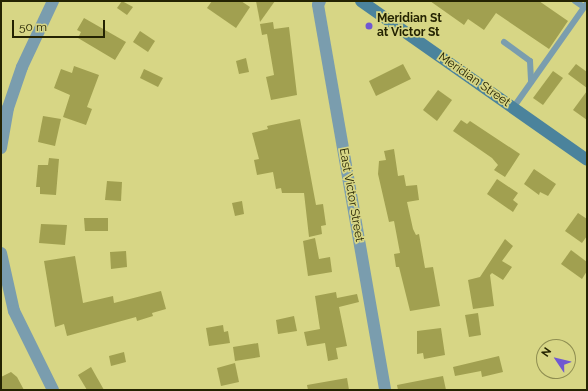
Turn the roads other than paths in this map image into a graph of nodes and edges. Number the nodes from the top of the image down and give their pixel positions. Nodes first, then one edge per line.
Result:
1 (54, 1) edge
2 (320, 1) edge
3 (361, 1) edge
4 (575, 1) edge
5 (585, 5) edge
6 (504, 42) dead end
7 (531, 82) junction
8 (513, 108) junction
9 (1, 148) edge
10 (587, 160) edge
11 (1, 253) edge
12 (52, 390) edge
13 (385, 390) edge

1 - 9 street
2 - 13 street, East Victor Street
3 - 8 main road, Meridian Street
4 - 5 lane
5 - 7 lane
6 - 7 lane
7 - 8 lane
8 - 10 main road, Meridian Street
11 - 12 street

